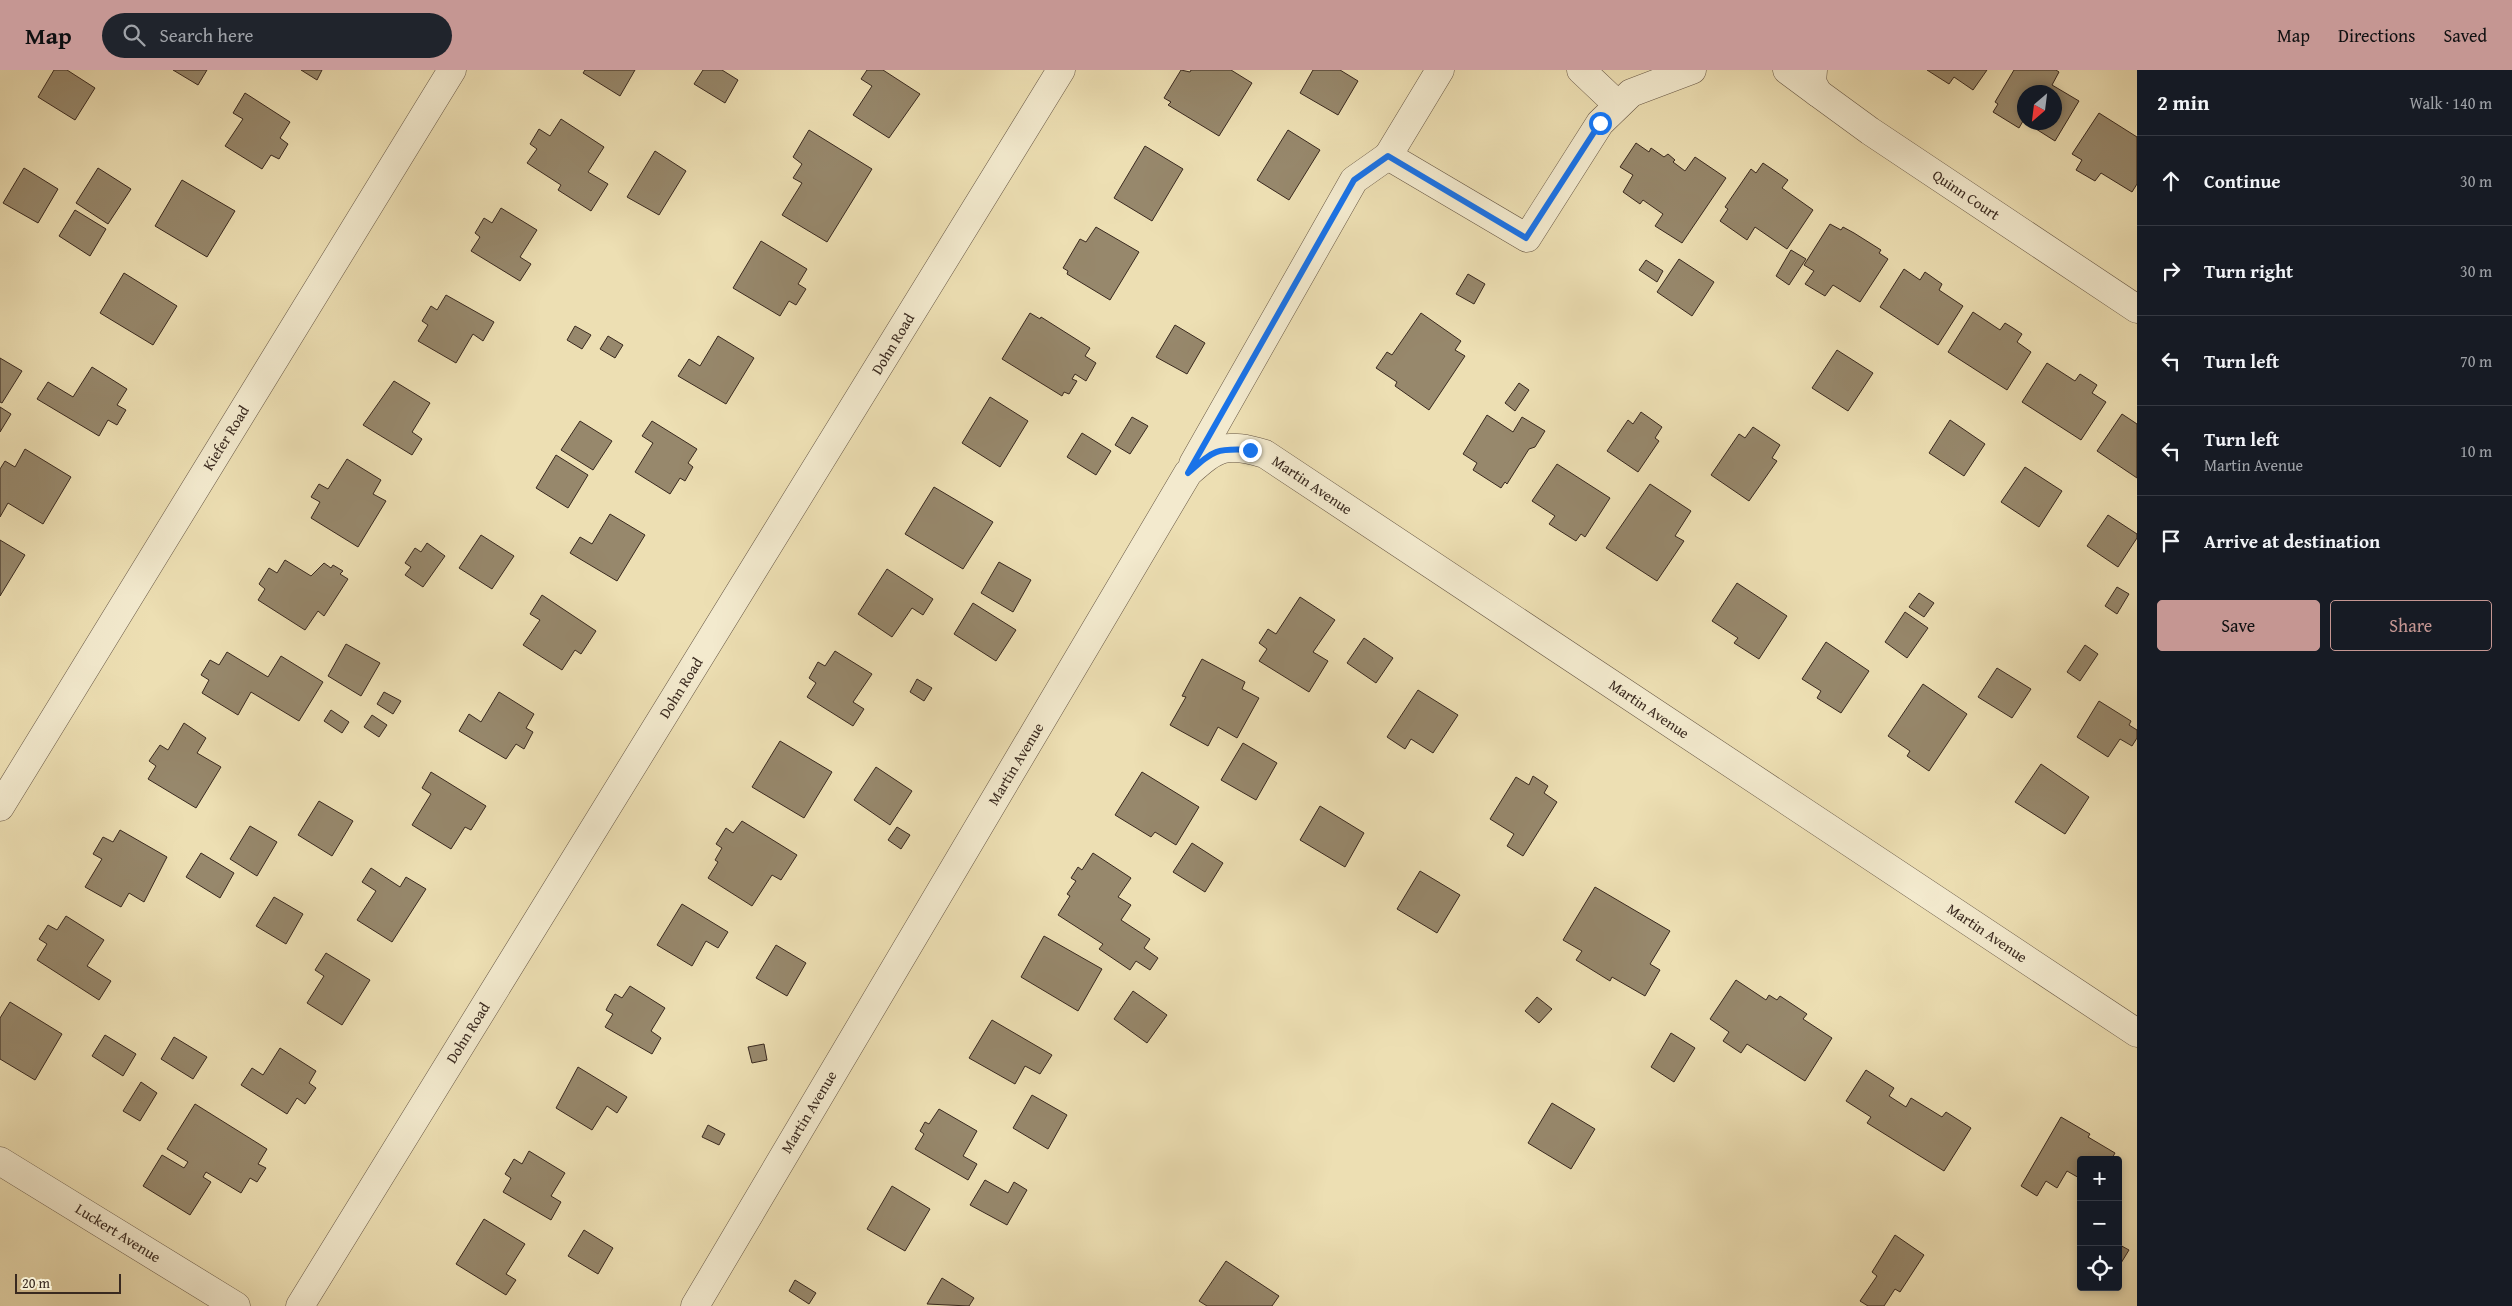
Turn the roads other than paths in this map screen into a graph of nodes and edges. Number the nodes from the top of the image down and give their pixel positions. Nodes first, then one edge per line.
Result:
1 (452, 70) edge
2 (1061, 70) edge
3 (1440, 70) edge
4 (1580, 70) edge
5 (1692, 70) edge
6 (1787, 70) edge
7 (1815, 81) edge
8 (1618, 105) junction
9 (1388, 156) junction
10 (2137, 309) edge
11 (1188, 473) junction
12 (0, 807) edge
13 (2137, 1033) edge
14 (0, 1160) edge
15 (236, 1306) edge
16 (300, 1306) edge
17 (695, 1306) edge

1 - 12 street, Kiefer Road
2 - 16 street, Dohn Road
3 - 9 street
4 - 8 street
5 - 8 street
6 - 7 street, Quinn Court
7 - 10 street, Quinn Court
8 - 9 street
9 - 11 street
11 - 13 street, Martin Avenue
11 - 17 street, Martin Avenue
14 - 15 street, Luckert Avenue

